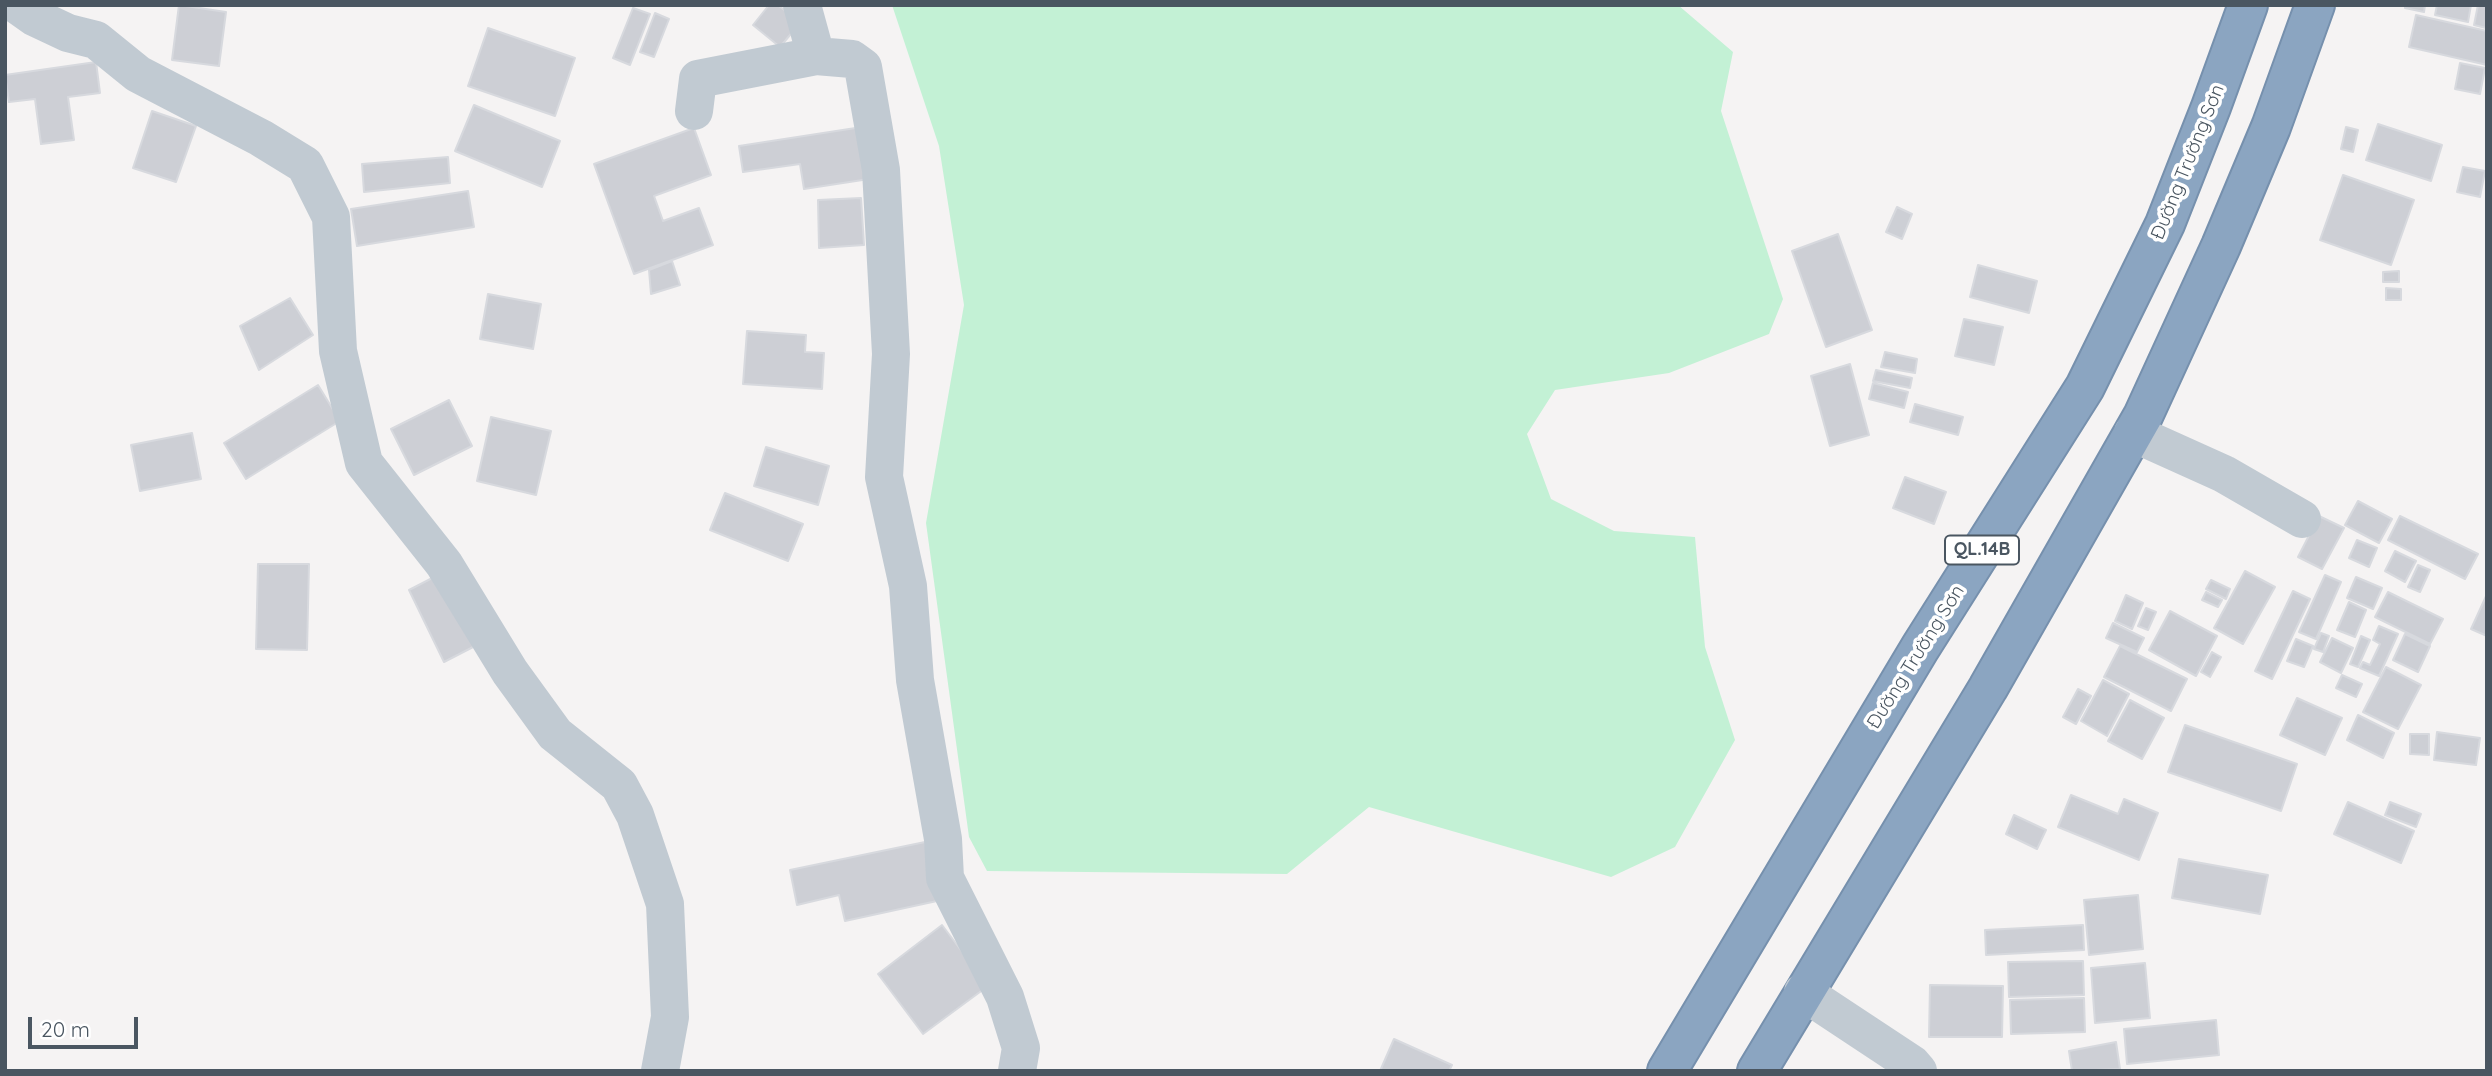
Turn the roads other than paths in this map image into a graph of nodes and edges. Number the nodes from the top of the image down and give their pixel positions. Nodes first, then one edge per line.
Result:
1 (17, 5) edge
2 (802, 5) edge
3 (2248, 5) edge
4 (2315, 5) edge
5 (816, 56) junction
6 (694, 111) dead end
7 (2133, 433) junction
8 (2302, 519) dead end
9 (1803, 992) junction
10 (660, 1071) edge
11 (1017, 1071) edge
12 (1667, 1071) edge
13 (1757, 1071) edge
14 (1918, 1071) edge

1 - 10 street
2 - 5 street
3 - 12 highway, Đường Trường Sơn / QL.14B
4 - 7 highway
5 - 6 street
5 - 11 street
7 - 8 street
7 - 9 highway
9 - 13 highway
9 - 14 street

